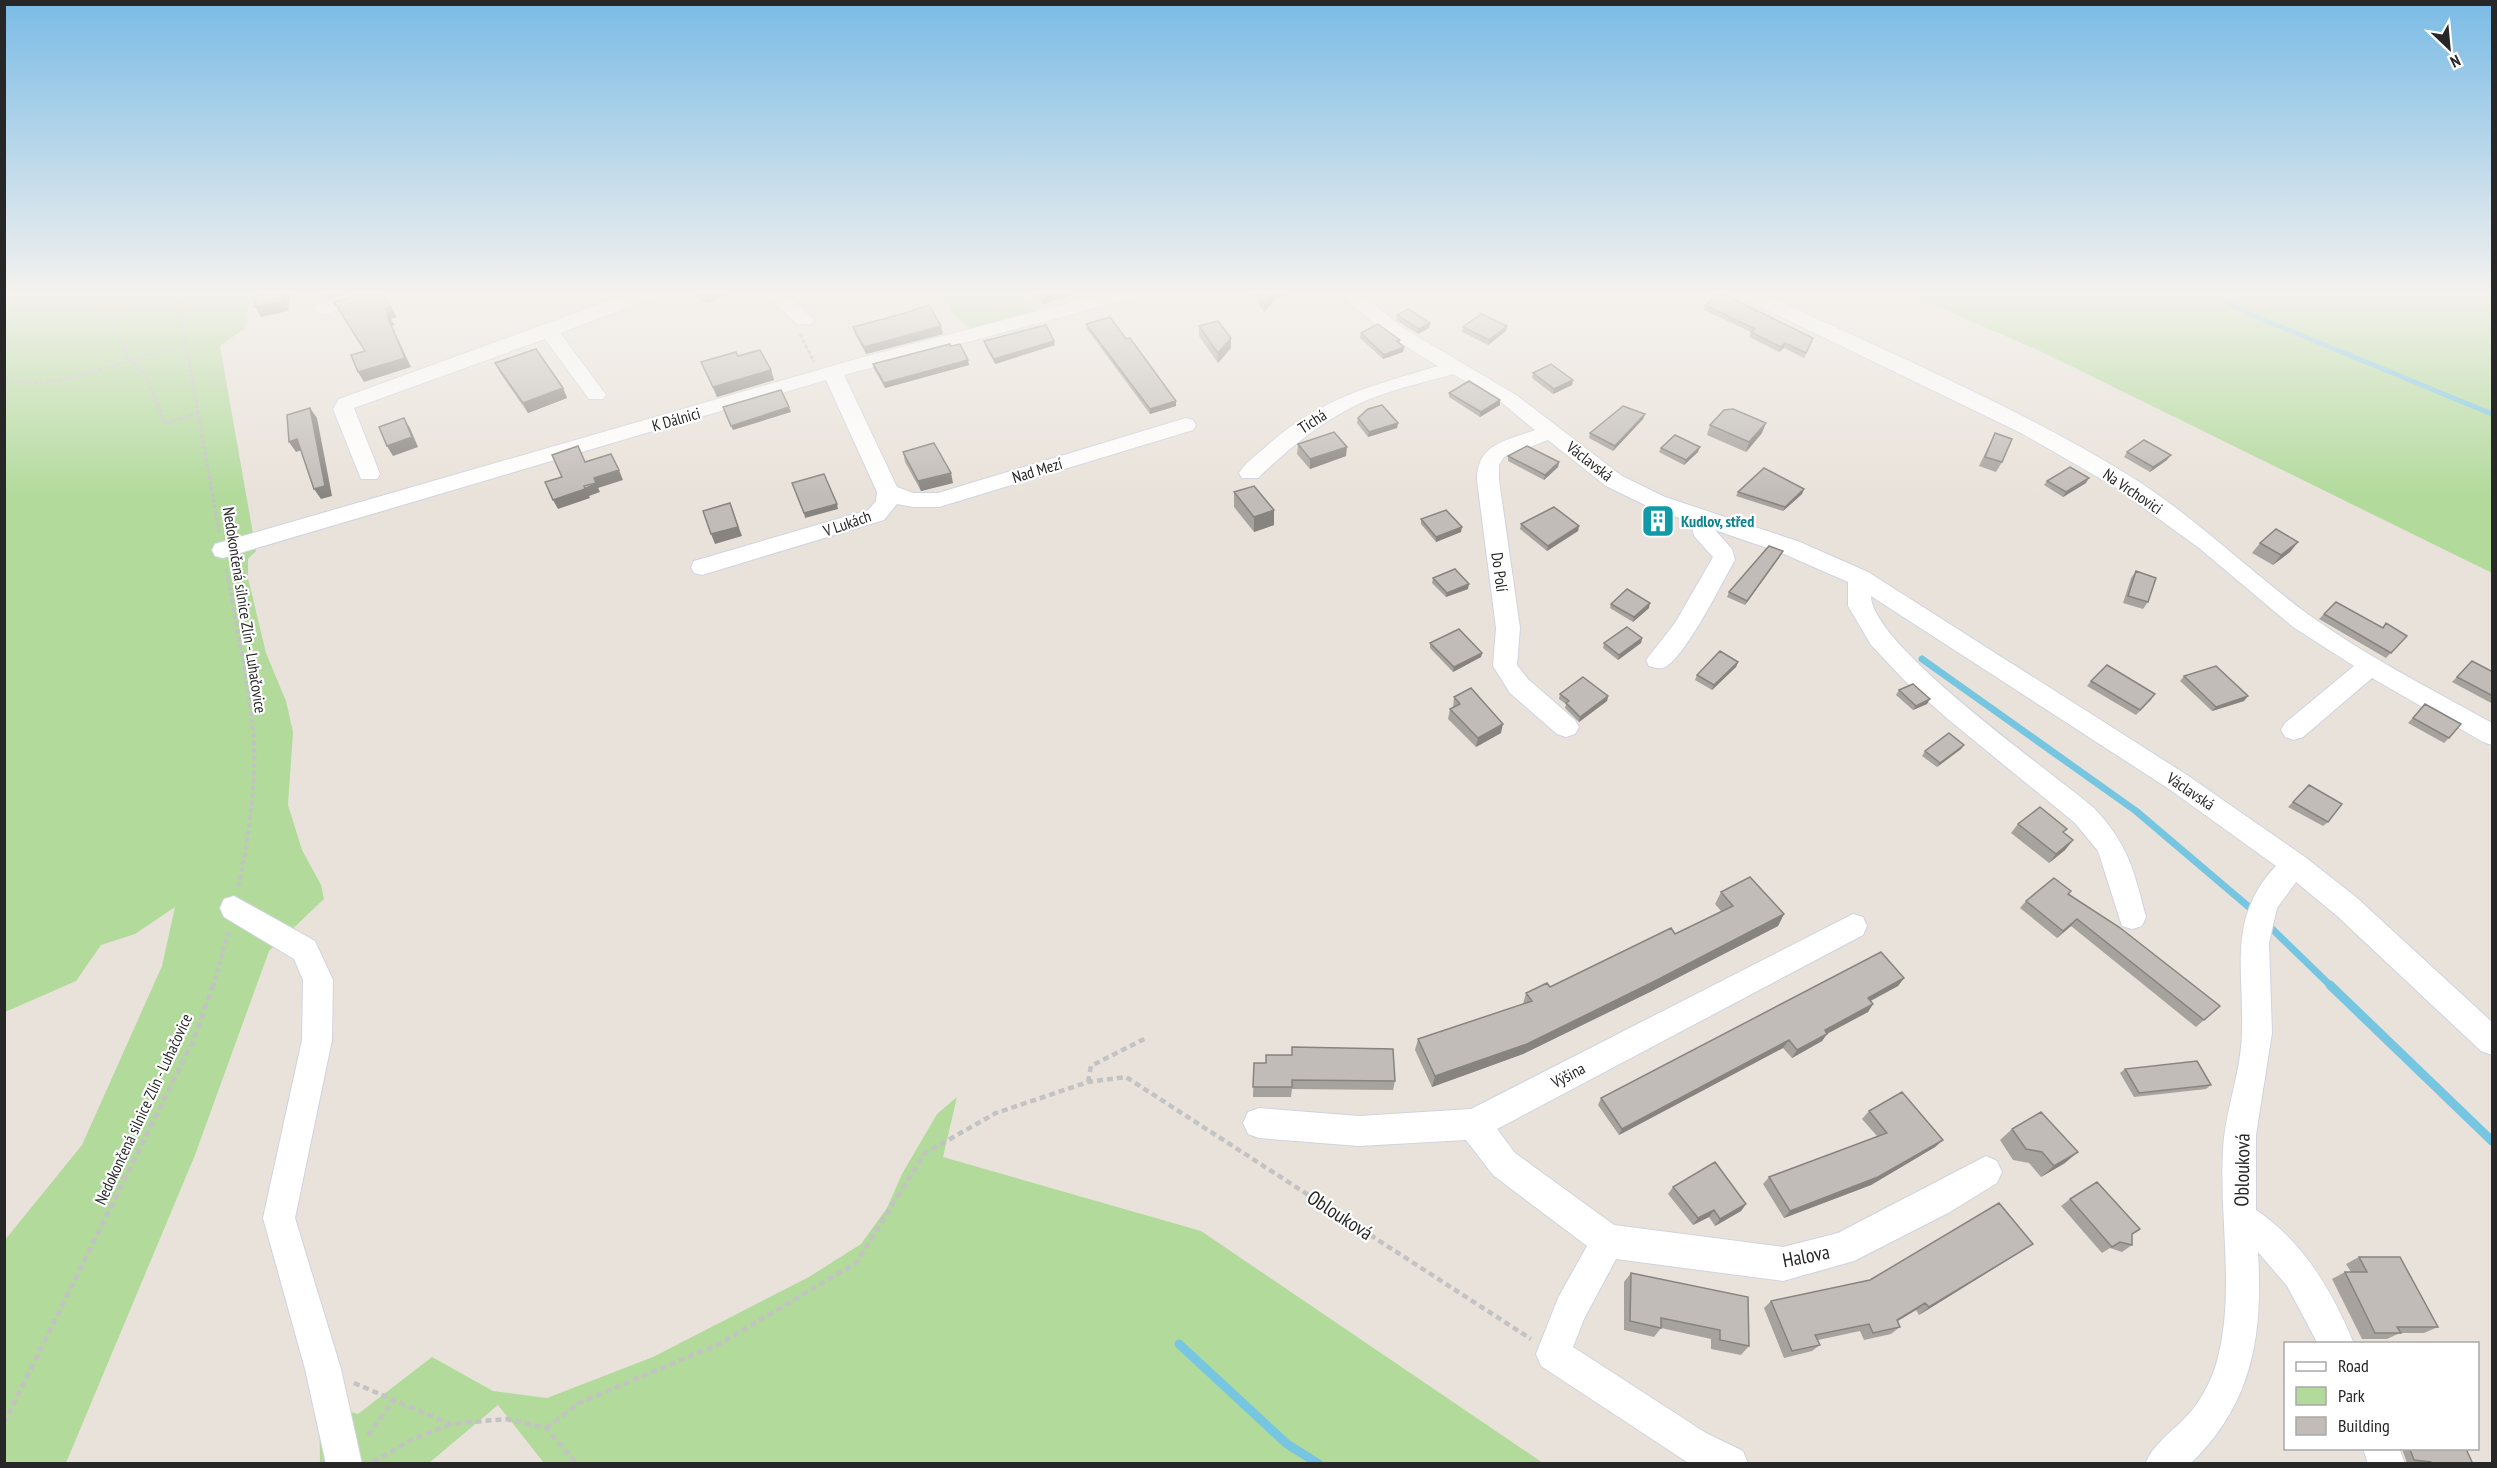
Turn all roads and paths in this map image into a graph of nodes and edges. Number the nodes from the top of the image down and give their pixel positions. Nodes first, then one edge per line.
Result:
1 (126, 361) edge
2 (132, 361) edge
3 (189, 361) edge
4 (467, 361) edge
5 (571, 361) edge
6 (818, 361) edge
7 (866, 361) edge
8 (1443, 361) edge
9 (1888, 361) edge
10 (1454, 367) junction
11 (825, 371) junction
12 (4, 380) edge
13 (596, 395) dead end
14 (198, 413) junction
15 (1186, 425) dead end
16 (1551, 431) junction
17 (1250, 473) dead end
18 (369, 474) dead end
19 (888, 492) junction
20 (1702, 518) junction
21 (223, 550) junction
22 (702, 567) dead end
23 (1860, 578) junction
24 (1658, 660) dead end
25 (2371, 665) junction
26 (1566, 727) dead end
27 (2294, 730) dead end
28 (2493, 735) edge
29 (2295, 865) junction
30 (234, 908) junction
31 (2132, 917) dead end
32 (1852, 926) dead end
33 (1146, 1038) dead end
34 (2493, 1041) edge
35 (1088, 1082) junction
36 (1259, 1123) dead end
37 (1474, 1124) junction
38 (1986, 1172) dead end
39 (2242, 1220) junction
40 (1608, 1241) junction
41 (2336, 1342) edge
42 (1553, 1354) junction
43 (323, 1369) junction
44 (394, 1400) junction
45 (4, 1423) edge
46 (450, 1424) junction
47 (546, 1428) junction
48 (2381, 1450) edge
49 (352, 1454) edge
50 (370, 1464) edge
51 (577, 1464) edge
52 (1730, 1464) edge
53 (2163, 1464) edge
54 (2387, 1464) edge

1 - 12 path
2 - 14 path
3 - 14 path, Nedokončená silnice Zlín - Luhačovice
4 - 18 street
5 - 13 street
6 - 11 path
7 - 11 street, K Dálnici
8 - 10 street, Václavská
9 - 25 street, Na Vrchovici
10 - 16 street, Václavská
10 - 17 street, Tichá
11 - 19 street, V Lukách
11 - 21 street, K Dálnici
14 - 21 path, Nedokončená silnice Zlín - Luhačovice
15 - 19 street, Nad Mezí
16 - 20 street, Václavská
16 - 26 street, Do Polí
19 - 22 street, V Lukách
20 - 23 street, Václavská
20 - 24 street
21 - 30 path, Nedokončená silnice Zlín - Luhačovice
23 - 29 street, Václavská
23 - 31 street
25 - 27 street
25 - 28 street, Na Vrchovici
29 - 34 street, Václavská
29 - 39 street, Oblouková
30 - 43 street
30 - 45 path, Nedokončená silnice Zlín - Luhačovice
32 - 37 street, Výšina
33 - 35 path
35 - 42 path, Oblouková
35 - 47 path
36 - 37 street, Výšina
37 - 40 street
38 - 40 street, Halova
39 - 41 street
39 - 53 street, Oblouková
40 - 42 street
42 - 52 street
43 - 44 path
43 - 49 street
44 - 46 path
44 - 49 path
46 - 47 path
46 - 50 path
47 - 51 path
48 - 54 street

